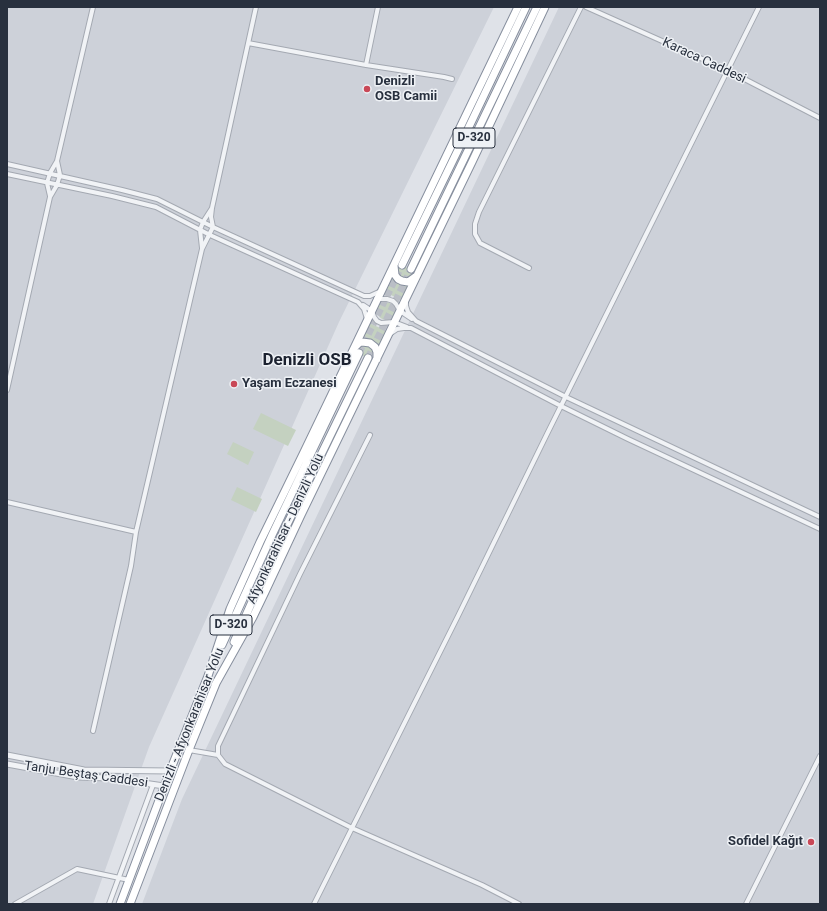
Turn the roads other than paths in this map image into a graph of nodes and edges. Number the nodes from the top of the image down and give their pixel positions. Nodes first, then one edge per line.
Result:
1 (93, 7) edge
2 (256, 7) edge
3 (378, 7) edge
4 (518, 7) edge
5 (526, 7) edge
6 (537, 7) edge
7 (545, 7) edge
8 (581, 7) edge
9 (586, 7) edge
10 (759, 7) edge
11 (248, 43) junction
12 (366, 65) junction
13 (727, 70) junction
14 (452, 79) dead end
15 (820, 118) edge
16 (57, 161) junction
17 (7, 164) edge
18 (50, 173) junction
19 (7, 174) edge
20 (60, 175) junction
21 (47, 183) junction
22 (57, 185) junction
23 (50, 197) junction
24 (212, 208) junction
25 (203, 222) junction
26 (213, 227) junction
27 (200, 230) junction
28 (210, 235) junction
29 (202, 249) junction
30 (398, 265) junction
31 (528, 268) dead end
32 (411, 269) tunnel mouth
33 (417, 276) junction
34 (382, 291) junction
35 (364, 296) junction
36 (406, 298) junction
37 (377, 300) junction
38 (358, 302) junction
39 (372, 311) junction
40 (400, 311) junction
41 (367, 321) junction
42 (416, 321) junction
43 (394, 322) junction
44 (411, 328) junction
45 (389, 334) junction
46 (356, 351) junction
47 (368, 358) tunnel mouth
48 (377, 359) junction
49 (7, 390) edge
50 (566, 396) junction
51 (561, 406) junction
52 (370, 435) dead end
53 (7, 502) edge
54 (820, 517) edge
55 (820, 529) edge
56 (136, 532) junction
57 (215, 685) junction
58 (93, 730) dead end
59 (189, 750) junction
60 (7, 755) edge
61 (218, 755) junction
62 (820, 756) edge
63 (7, 764) edge
64 (170, 771) junction
65 (154, 785) junction
66 (164, 786) junction
67 (352, 828) junction
68 (118, 878) junction
69 (129, 880) junction
70 (15, 904) edge
71 (109, 904) edge
72 (120, 904) edge
73 (130, 904) edge
74 (314, 904) edge
75 (519, 904) edge
76 (746, 904) edge

1 - 16 street
2 - 11 street
3 - 12 street
4 - 30 highway
5 - 30 highway, D-320
6 - 32 highway, D-320
7 - 33 highway
8 - 31 street
9 - 13 street, Karaca Caddesi
10 - 13 street
11 - 12 street
11 - 24 street
12 - 14 street
13 - 15 street, Karaca Caddesi
13 - 50 street
16 - 18 street
16 - 20 street
17 - 18 street
18 - 20 street
18 - 21 street
19 - 21 street
20 - 22 street
20 - 25 street
21 - 22 street
21 - 23 street
22 - 23 street
22 - 27 street
23 - 49 street
24 - 25 street
24 - 26 street
25 - 26 street
25 - 27 street
26 - 28 street
26 - 35 street
27 - 28 street
27 - 29 street
28 - 29 street
28 - 38 street
29 - 56 street
30 - 33 highway
30 - 34 highway
33 - 36 highway
34 - 35 street
34 - 37 highway
35 - 37 street
36 - 40 highway
36 - 42 street
37 - 39 highway
37 - 40 street
38 - 39 street
38 - 41 street
39 - 41 highway, Denizli - Afyonkarahisar Yolu
39 - 43 street
40 - 42 street
40 - 43 highway
41 - 46 highway, Denizli - Afyonkarahisar Yolu
42 - 50 street
43 - 44 street
43 - 45 highway
44 - 45 street
44 - 51 street
45 - 48 highway
46 - 48 highway
46 - 64 highway, Denizli - Afyonkarahisar Yolu / D-320
47 - 57 highway, Afyonkarahisar - Denizli Yolu / D-320
48 - 57 highway
50 - 51 street
50 - 54 street
51 - 55 street
51 - 67 street
52 - 61 street
53 - 56 street
56 - 58 street
57 - 59 highway, Afyonkarahisar - Denizli Yolu / D-320
59 - 61 street
59 - 73 highway, Afyonkarahisar - Denizli Yolu / D-320
60 - 64 street, Tanju Beştaş Caddesi
61 - 67 street
62 - 76 street
63 - 65 street, Tanju Beştaş Caddesi
64 - 66 highway, Denizli - Afyonkarahisar Yolu / D-320
65 - 66 street, Tanju Beştaş Caddesi
65 - 68 street
66 - 69 highway, Denizli - Afyonkarahisar Yolu / D-320
67 - 74 street
67 - 75 street
68 - 69 street
68 - 70 street
68 - 71 street
69 - 72 highway, Denizli - Afyonkarahisar Yolu / D-320

